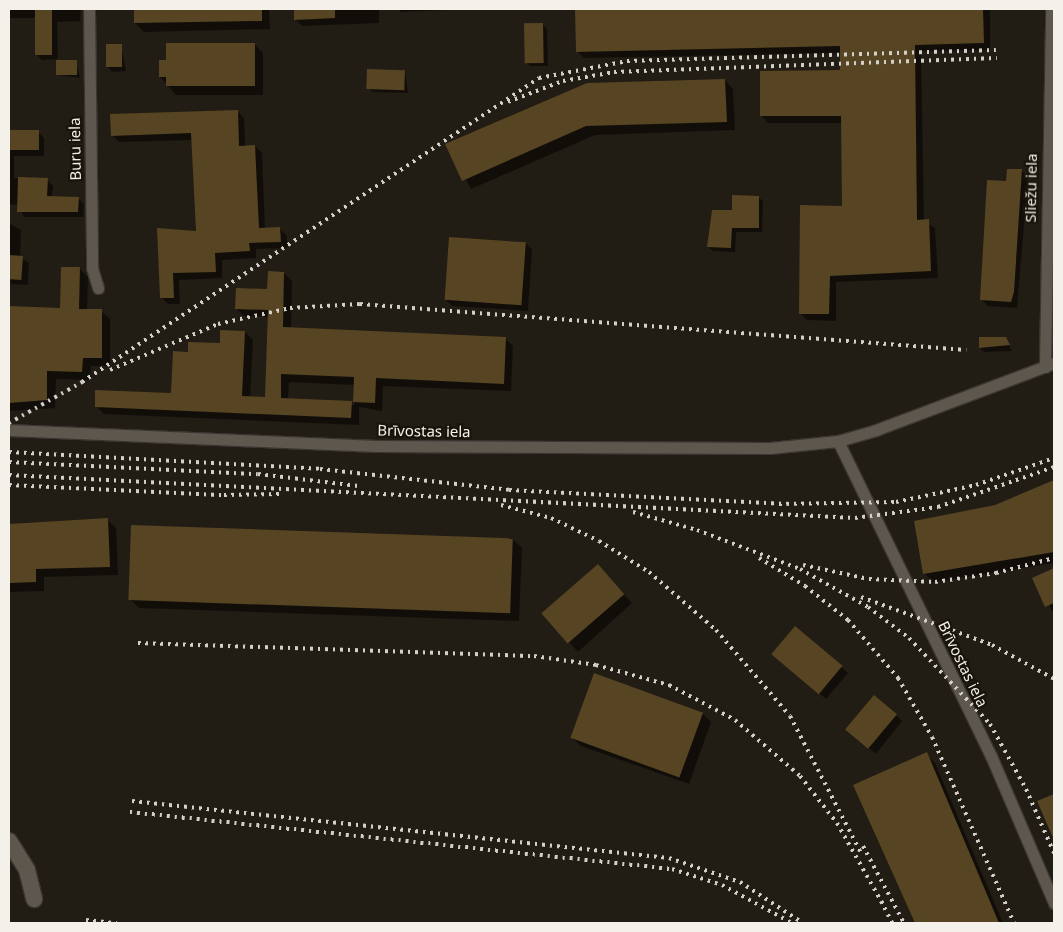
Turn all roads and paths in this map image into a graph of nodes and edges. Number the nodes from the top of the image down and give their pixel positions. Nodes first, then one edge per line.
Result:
1 (89, 9) edge
2 (1050, 9) edge
3 (98, 288) dead end
4 (1050, 365) edge
5 (9, 430) edge
6 (838, 441) junction
7 (9, 841) edge
8 (34, 899) dead end
9 (1054, 904) edge

1 - 3 street, Buru iela
2 - 4 street, Sliežu iela
4 - 6 street, Brīvostas iela
5 - 6 street, Brīvostas iela
6 - 9 street, Brīvostas iela
7 - 8 street

